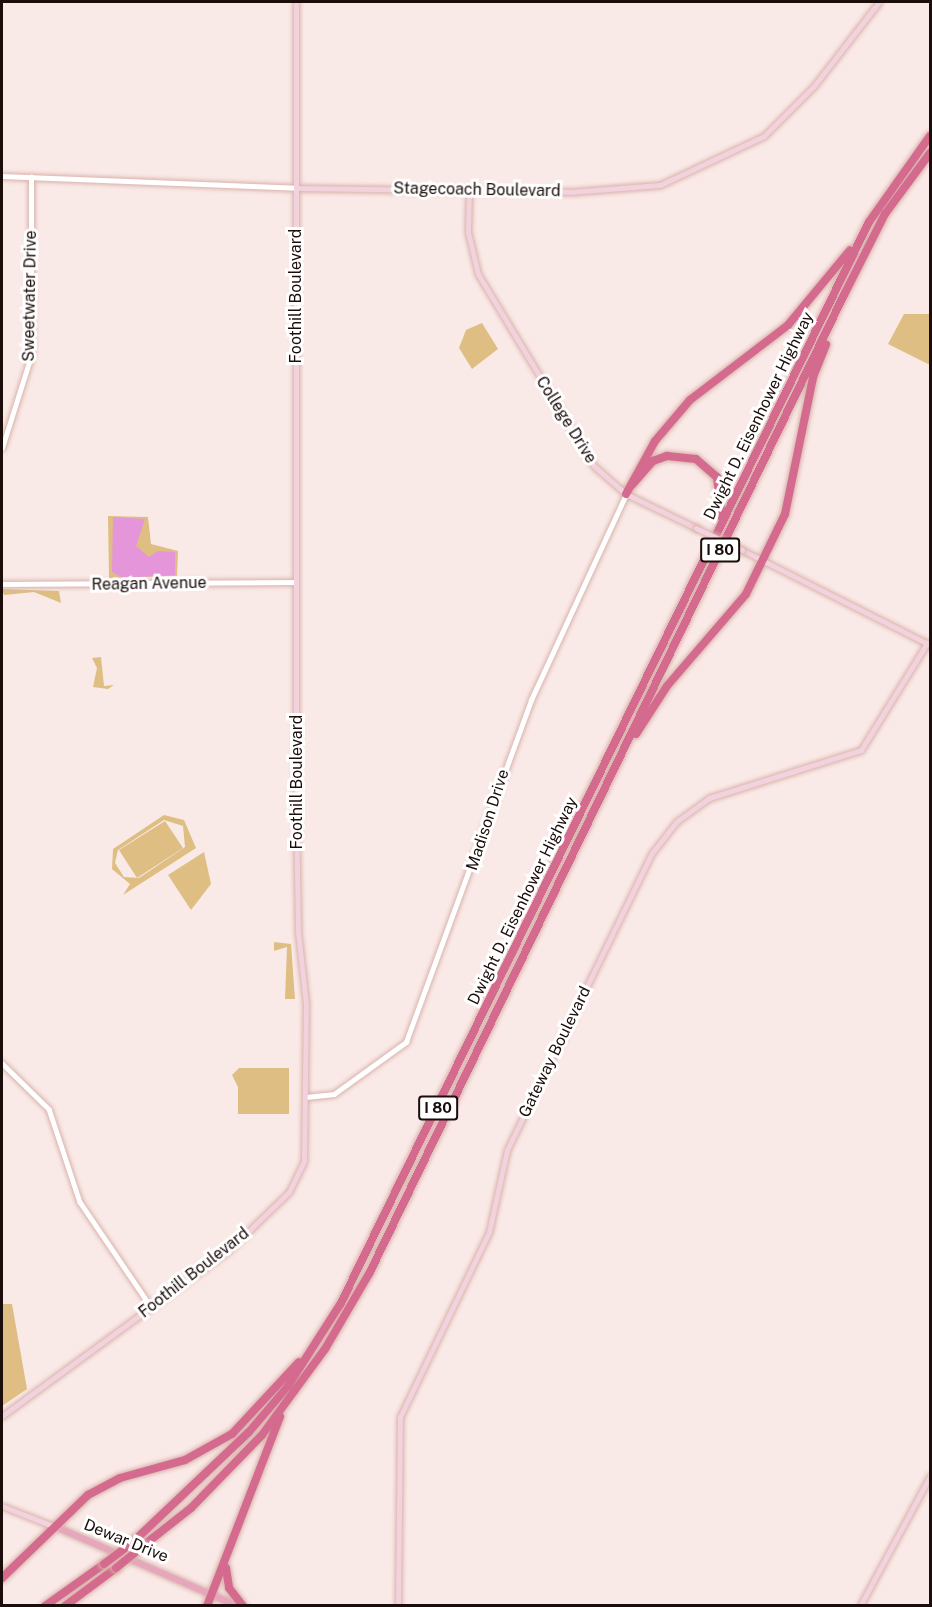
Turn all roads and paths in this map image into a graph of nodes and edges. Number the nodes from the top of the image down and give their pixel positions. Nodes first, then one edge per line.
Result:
1 (297, 2) edge
2 (879, 2) edge
3 (930, 136) edge
4 (930, 153) edge
5 (2, 176) edge
6 (32, 177) junction
7 (894, 180) junction
8 (296, 188) junction
9 (469, 190) junction
10 (844, 295) junction
11 (2, 448) edge
12 (626, 494) junction
13 (721, 525) junction
14 (762, 560) junction
15 (296, 582) junction
16 (2, 584) edge
17 (929, 644) edge
18 (595, 806) junction
19 (2, 1063) edge
20 (306, 1097) junction
21 (151, 1307) junction
22 (318, 1340) junction
23 (282, 1410) junction
24 (2, 1416) edge
25 (930, 1476) edge
26 (2, 1506) edge
27 (53, 1526) junction
28 (226, 1563) junction
29 (2, 1578) edge
30 (215, 1592) junction
31 (45, 1605) edge
32 (65, 1605) edge
33 (207, 1605) edge
34 (237, 1605) edge
35 (243, 1605) edge
36 (398, 1605) edge
37 (860, 1605) edge

1 - 8 main road, Foothill Boulevard
2 - 9 main road, Stagecoach Boulevard
3 - 7 highway, Dwight D. Eisenhower Highway / I 80
4 - 10 highway, Dwight D. Eisenhower Highway / I 80
5 - 6 street, Stagecoach Boulevard
6 - 8 street, Stagecoach Boulevard
6 - 11 street, Sweetwater Drive
7 - 12 highway
7 - 13 highway, Dwight D. Eisenhower Highway / I 80
8 - 9 main road, Stagecoach Boulevard
8 - 15 main road, Foothill Boulevard
9 - 12 main road, College Drive
10 - 14 highway, I 80
10 - 18 highway, Dwight D. Eisenhower Highway / I 80
12 - 13 highway, I 80
12 - 14 main road, College Drive, bridge
12 - 20 street, Madison Drive
13 - 22 highway, Dwight D. Eisenhower Highway / I 80
14 - 17 main road, College Drive
14 - 18 highway, I 80
15 - 16 street, Reagan Avenue
15 - 20 main road, Foothill Boulevard
17 - 36 main road, Gateway Boulevard
18 - 23 highway, Dwight D. Eisenhower Highway / I 80
19 - 21 street
20 - 21 main road, Foothill Boulevard
21 - 24 main road, Foothill Boulevard
22 - 27 highway
22 - 31 highway, Dwight D. Eisenhower Highway / I 80, bridge
23 - 28 highway
23 - 32 highway, Dwight D. Eisenhower Highway / I 80, bridge
25 - 37 main road
26 - 27 main road, Dewar Drive
27 - 29 highway
27 - 30 main road, Dewar Drive
28 - 30 highway
28 - 35 highway
30 - 33 highway
30 - 34 main road, Dewar Drive

